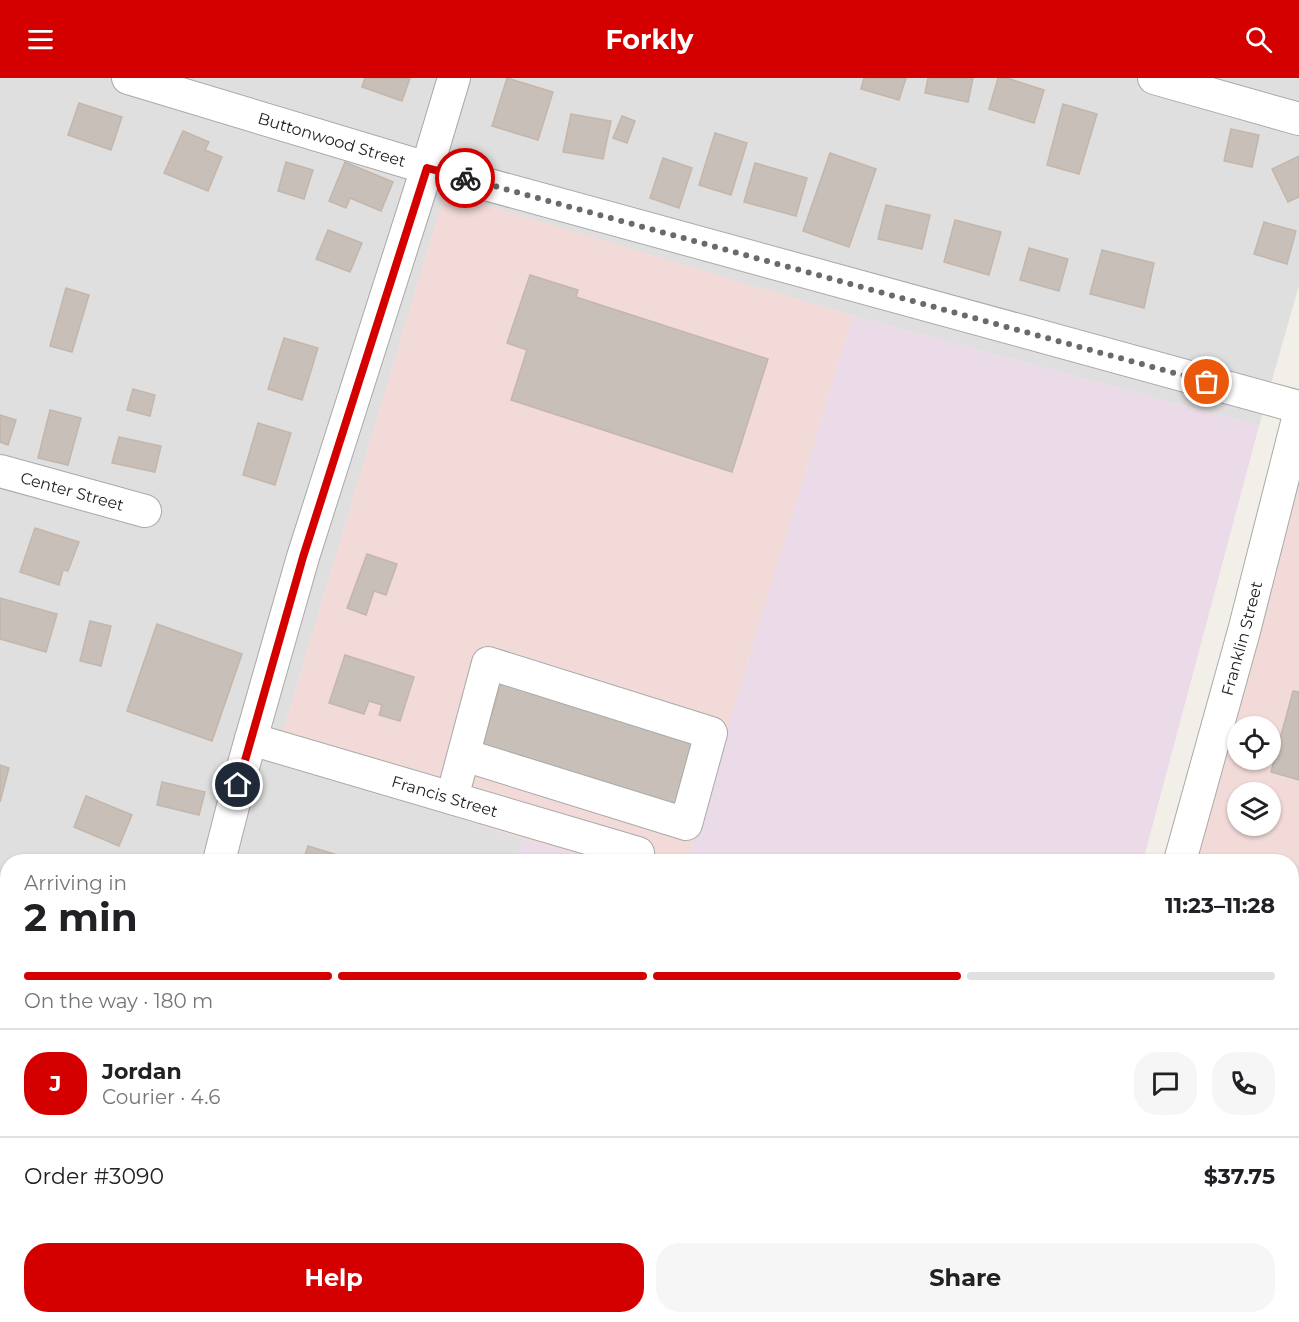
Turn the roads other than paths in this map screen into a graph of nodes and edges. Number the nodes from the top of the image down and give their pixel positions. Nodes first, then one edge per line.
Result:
1 (128, 78) edge
2 (454, 78) edge
3 (1154, 78) edge
4 (1299, 119) edge
5 (427, 168) junction
6 (1299, 407) edge
7 (1299, 415) edge
8 (1, 475) edge
9 (146, 511) dead end
10 (251, 739) junction
11 (464, 754) junction
12 (452, 798) junction
13 (638, 853) dead end
14 (221, 854) edge
15 (1182, 854) edge

1 - 5 street, Buttonwood Street
2 - 5 street
3 - 4 street
5 - 6 street, Buttonwood Street
5 - 10 street
7 - 15 street, Franklin Street
8 - 9 street, Center Street
10 - 12 street, Francis Street
10 - 14 street
11 - 11 street
11 - 12 street
12 - 13 street, Francis Street

